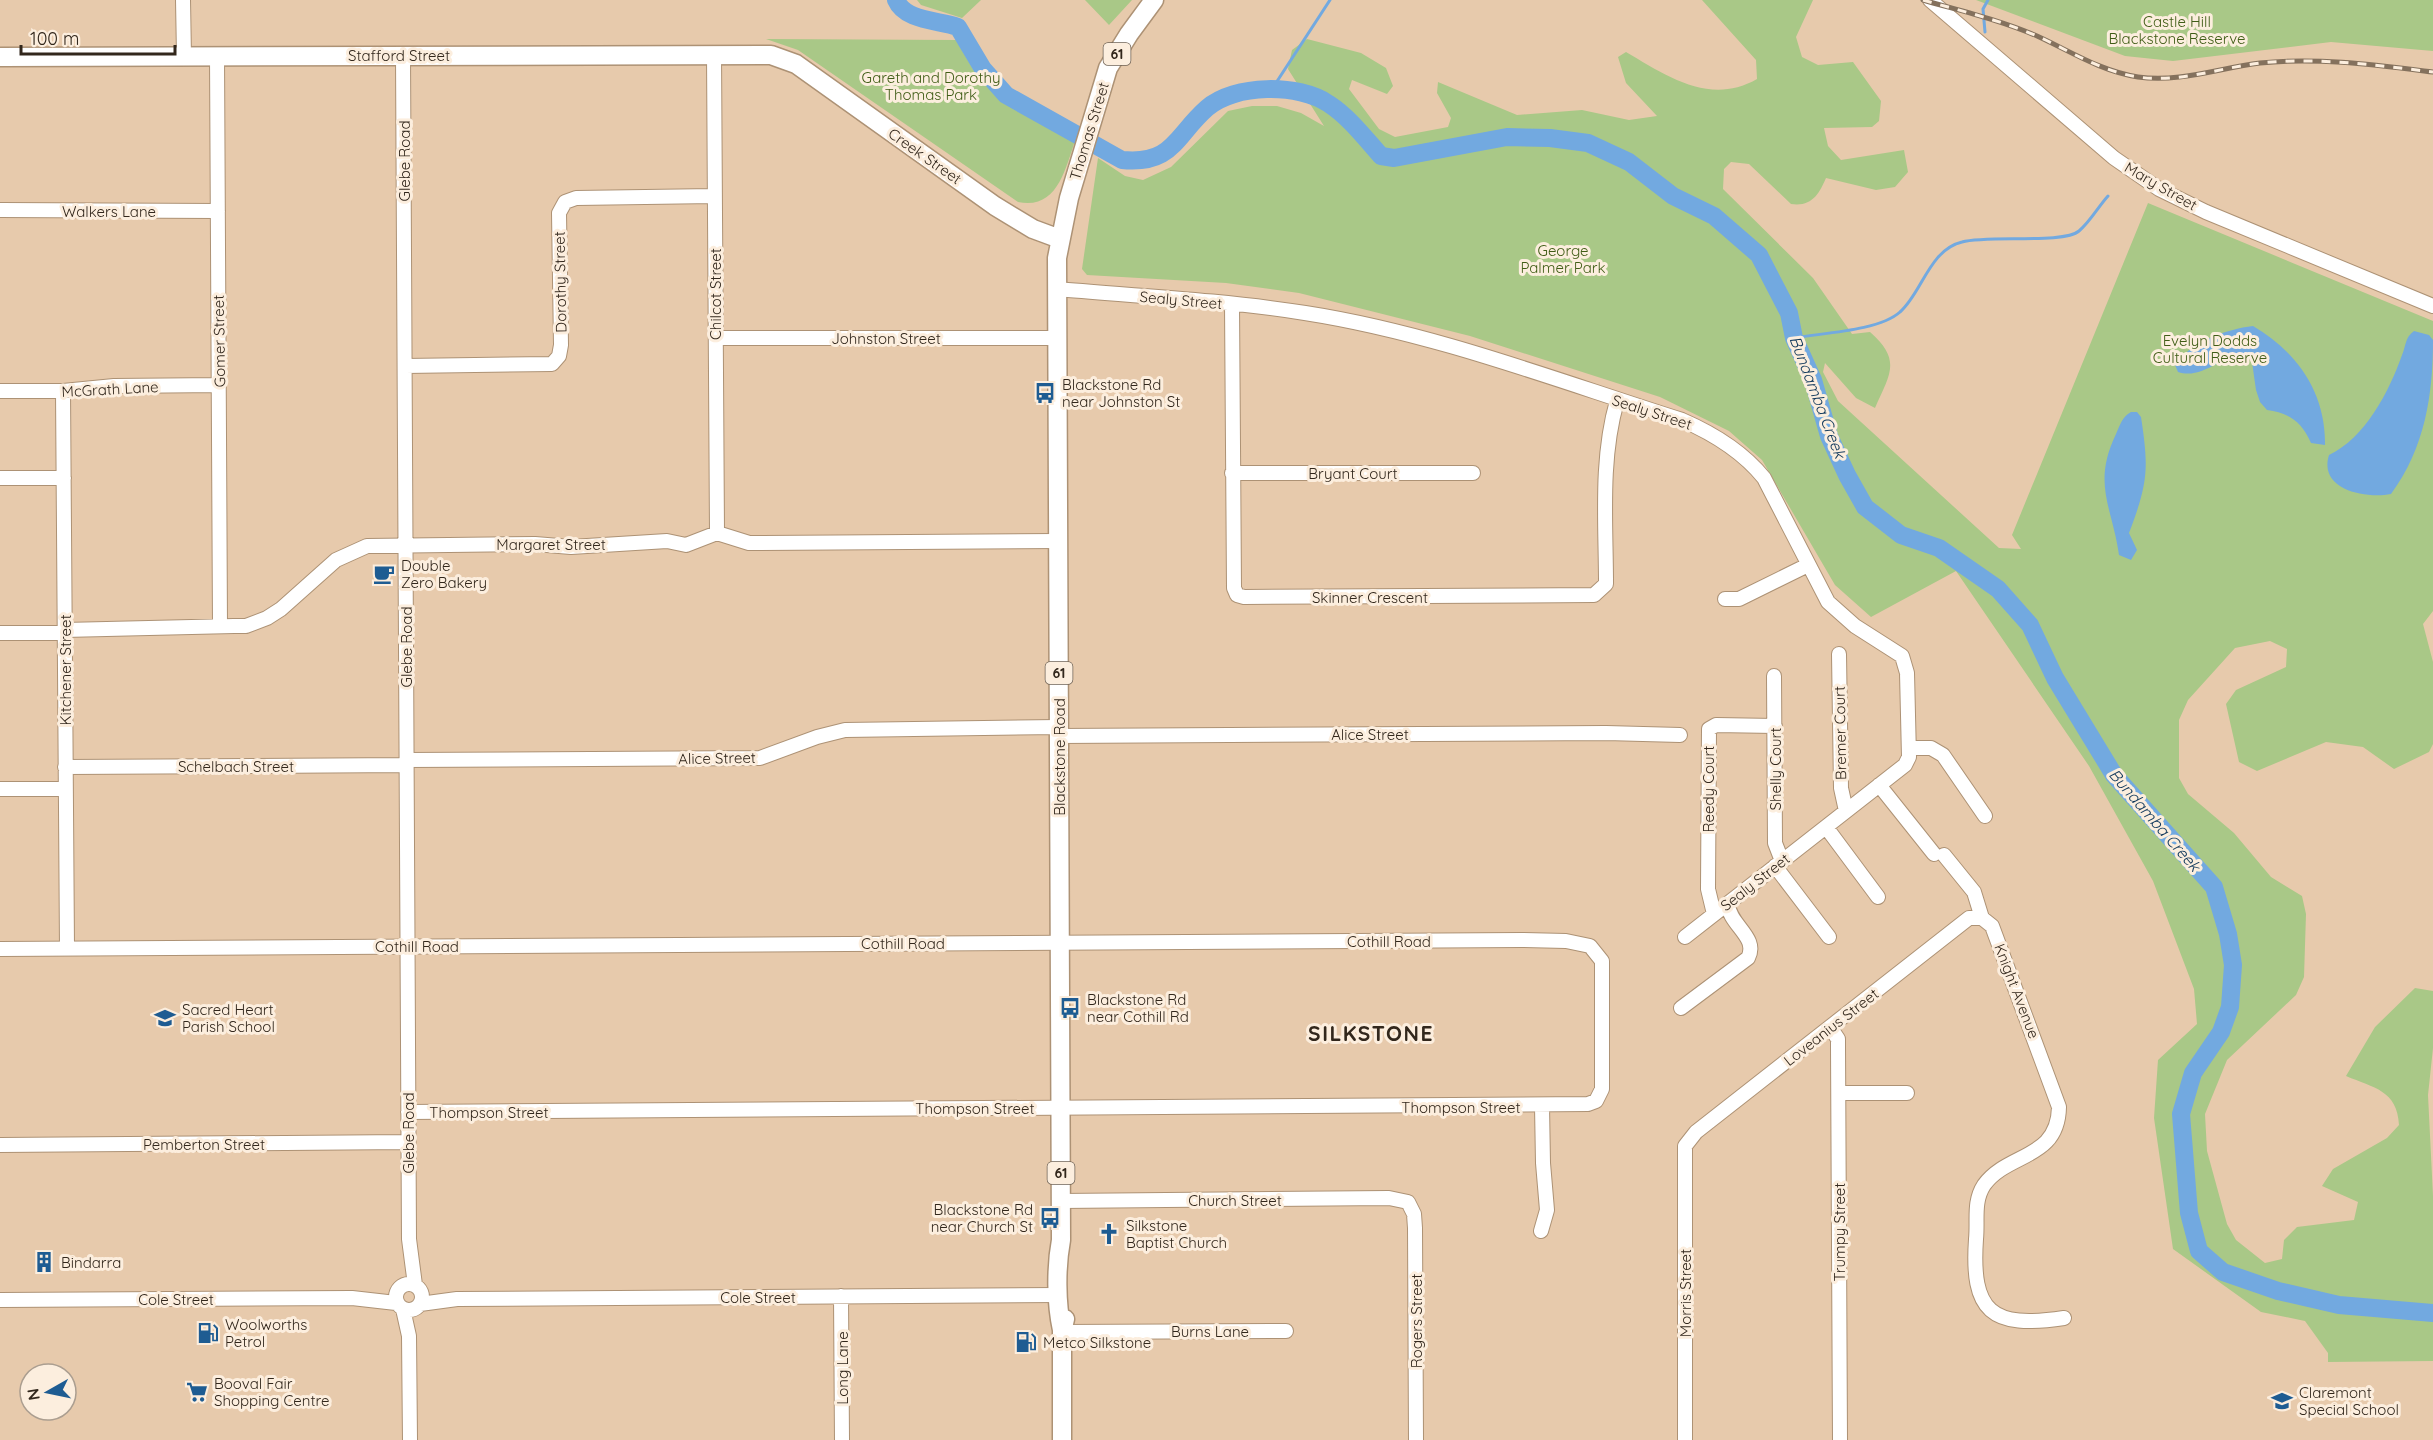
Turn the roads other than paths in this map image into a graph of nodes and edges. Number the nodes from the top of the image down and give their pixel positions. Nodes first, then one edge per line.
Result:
1 (183, 0) edge
2 (1154, 0) edge
3 (1930, 0) edge
4 (714, 54) junction
5 (403, 55) junction
6 (184, 56) junction
7 (218, 56) junction
8 (0, 57) edge
9 (796, 64) joint
10 (714, 196) junction
11 (0, 210) edge
12 (218, 211) junction
13 (1060, 239) junction
14 (1056, 289) junction
15 (1232, 304) junction
16 (2433, 306) edge
17 (716, 338) junction
18 (1057, 338) junction
19 (405, 366) junction
20 (219, 385) junction
21 (0, 391) edge
22 (63, 392) junction
23 (1617, 401) junction
24 (1232, 473) junction
25 (1473, 473) dead end
26 (0, 478) edge
27 (64, 478) junction
28 (717, 533) junction
29 (1058, 541) junction
30 (405, 544) junction
31 (1808, 565) junction
32 (1725, 599) dead end
33 (220, 626) junction
34 (64, 631) junction
35 (0, 633) edge
36 (1839, 654) dead end
37 (1774, 676) dead end
38 (1775, 726) junction
39 (1059, 731) junction
40 (1680, 735) dead end
41 (1910, 748) junction
42 (406, 762) junction
43 (65, 767) junction
44 (1879, 785) junction
45 (0, 789) edge
46 (66, 789) junction
47 (1846, 811) junction
48 (1985, 816) dead end
49 (1826, 826) junction
50 (1779, 863) junction
51 (1878, 897) dead end
52 (1728, 904) junction
53 (1714, 914) junction
54 (1982, 918) junction
55 (1685, 937) dead end
56 (1829, 937) dead end
57 (1060, 942) junction
58 (407, 946) junction
59 (67, 948) junction
60 (0, 949) edge
61 (1681, 1008) dead end
62 (1830, 1027) junction
63 (1839, 1093) junction
64 (1907, 1093) dead end
65 (1542, 1106) junction
66 (1061, 1107) junction
67 (408, 1112) junction
68 (408, 1142) junction
69 (0, 1145) edge
70 (1685, 1146) joint
71 (1061, 1201) junction
72 (1408, 1202) joint
73 (1541, 1231) dead end
74 (1061, 1240) junction
75 (1059, 1295) junction
76 (841, 1296) junction
77 (409, 1297) junction
78 (0, 1300) edge
79 (2064, 1318) dead end
80 (1062, 1331) junction
81 (1286, 1331) dead end
82 (410, 1440) edge
83 (842, 1440) edge
84 (1062, 1440) edge
85 (1416, 1440) edge
86 (1685, 1440) edge
87 (1840, 1440) edge

1 - 6 street
2 - 13 main road, Thomas Street / 61
3 - 16 street, Mary Street
4 - 5 main road, Stafford Street
4 - 9 main road, Stafford Street
4 - 10 street, Chilcot Street
5 - 7 main road, Stafford Street
5 - 19 street, Glebe Road
6 - 7 main road, Stafford Street
6 - 8 main road, Stafford Street
7 - 12 street, Gomer Street
9 - 13 main road, Creek Street
10 - 17 street, Chilcot Street
10 - 19 street, Dorothy Street
11 - 12 street, Walkers Lane
12 - 20 street, Gomer Street
13 - 14 main road, Blackstone Road / 61
14 - 15 street, Sealy Street
14 - 18 main road, Blackstone Road / 61
15 - 23 street, Sealy Street
15 - 24 street, Skinner Crescent
17 - 18 street, Johnston Street
17 - 28 street, Chilcot Street
18 - 29 main road, Blackstone Road / 61
19 - 30 street, Glebe Road
20 - 22 street, McGrath Lane
20 - 33 street, Gomer Street
21 - 22 street, McGrath Lane
22 - 27 street, Kitchener Street
23 - 24 street, Skinner Crescent
23 - 31 street, Sealy Street
24 - 25 street, Bryant Court
26 - 27 street
27 - 34 street, Kitchener Street
28 - 29 street
28 - 30 street, Margaret Street
29 - 39 main road, Blackstone Road / 61
30 - 33 street, Margaret Street
30 - 42 street, Glebe Road
31 - 32 street
31 - 41 street, Sealy Street
33 - 34 street, Margaret Street
34 - 35 street, Margaret Street
34 - 43 street, Kitchener Street
36 - 47 street, Bremer Court
37 - 38 street, Shelly Court
38 - 50 street, Shelly Court
38 - 53 street, Reedy Court
39 - 40 street, Alice Street
39 - 42 street, Alice Street
39 - 57 main road, Blackstone Road / 61
41 - 44 street, Sealy Street
41 - 48 street
42 - 43 street, Schelbach Street
42 - 58 street, Glebe Road
43 - 46 street, Kitchener Street
44 - 47 street, Sealy Street
44 - 54 street, Knight Avenue
45 - 46 street
46 - 59 street, Kitchener Street
47 - 49 street, Sealy Street
49 - 50 street, Sealy Street
49 - 51 street
50 - 52 street, Sealy Street
50 - 56 street
52 - 53 street, Sealy Street
52 - 61 street
53 - 55 street, Sealy Street
54 - 62 street, Loveanius Street
54 - 79 street, Knight Avenue
57 - 58 street, Cothill Road
57 - 65 street, Cothill Road
57 - 66 main road, Blackstone Road / 61
58 - 59 street, Cothill Road
58 - 67 street, Glebe Road
59 - 60 street, Cothill Road
62 - 63 street, Trumpy Street
62 - 70 street, Loveanius Street
63 - 64 street
63 - 87 street, Trumpy Street
65 - 66 street, Thompson Street
65 - 73 street
66 - 67 street, Thompson Street
66 - 71 main road, Blackstone Road / 61
67 - 68 street, Glebe Road
68 - 69 street, Pemberton Street
68 - 77 street, Glebe Road
70 - 86 street, Morris Street
71 - 72 street, Church Street
71 - 74 main road, Blackstone Road / 61
72 - 85 street, Rogers Street
74 - 75 main road, Blackstone Road / 61
74 - 80 main road, Blackstone Road / 61
75 - 76 street, Cole Street
75 - 80 main road, Blackstone Road / 61
76 - 77 street, Cole Street
76 - 83 street, Long Lane
77 - 78 street, Cole Street
77 - 82 street, Glebe Road
80 - 81 street, Burns Lane
80 - 84 main road, Blackstone Road / 61

